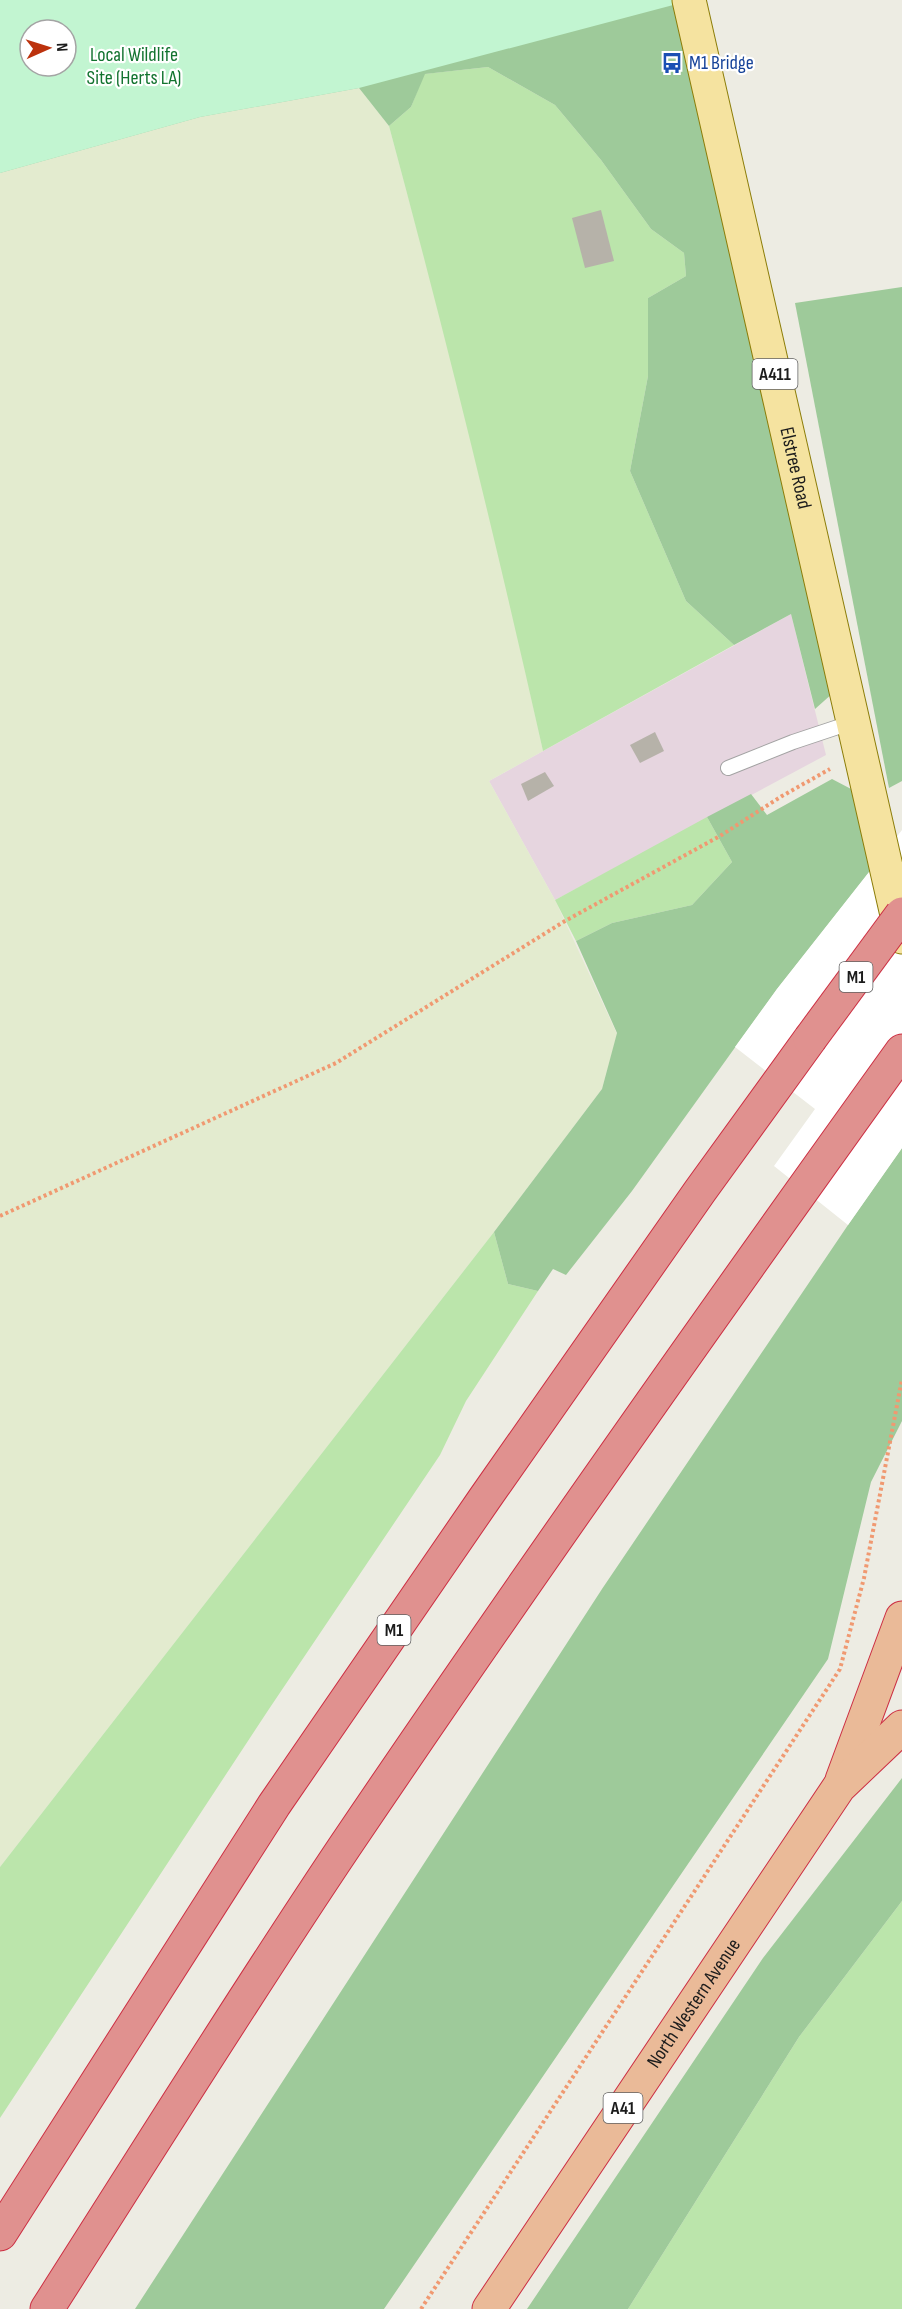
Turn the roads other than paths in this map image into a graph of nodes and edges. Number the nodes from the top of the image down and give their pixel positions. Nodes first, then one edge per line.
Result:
1 (689, 0) edge
2 (855, 722) junction
3 (728, 768) dead end
4 (902, 914) edge
5 (902, 937) edge
6 (902, 1051) edge
7 (902, 1618) edge
8 (902, 1727) edge
9 (839, 1787) junction
10 (0, 2234) edge
11 (47, 2309) edge
12 (489, 2309) edge

1 - 2 main road, Elstree Road / A411
2 - 3 lane
2 - 5 main road, Elstree Road / A411
4 - 10 highway, M1, bridge
6 - 11 highway
7 - 9 highway, North Western Avenue / A41
8 - 9 highway, North Western Avenue / A41
9 - 12 highway, North Western Avenue / A41

